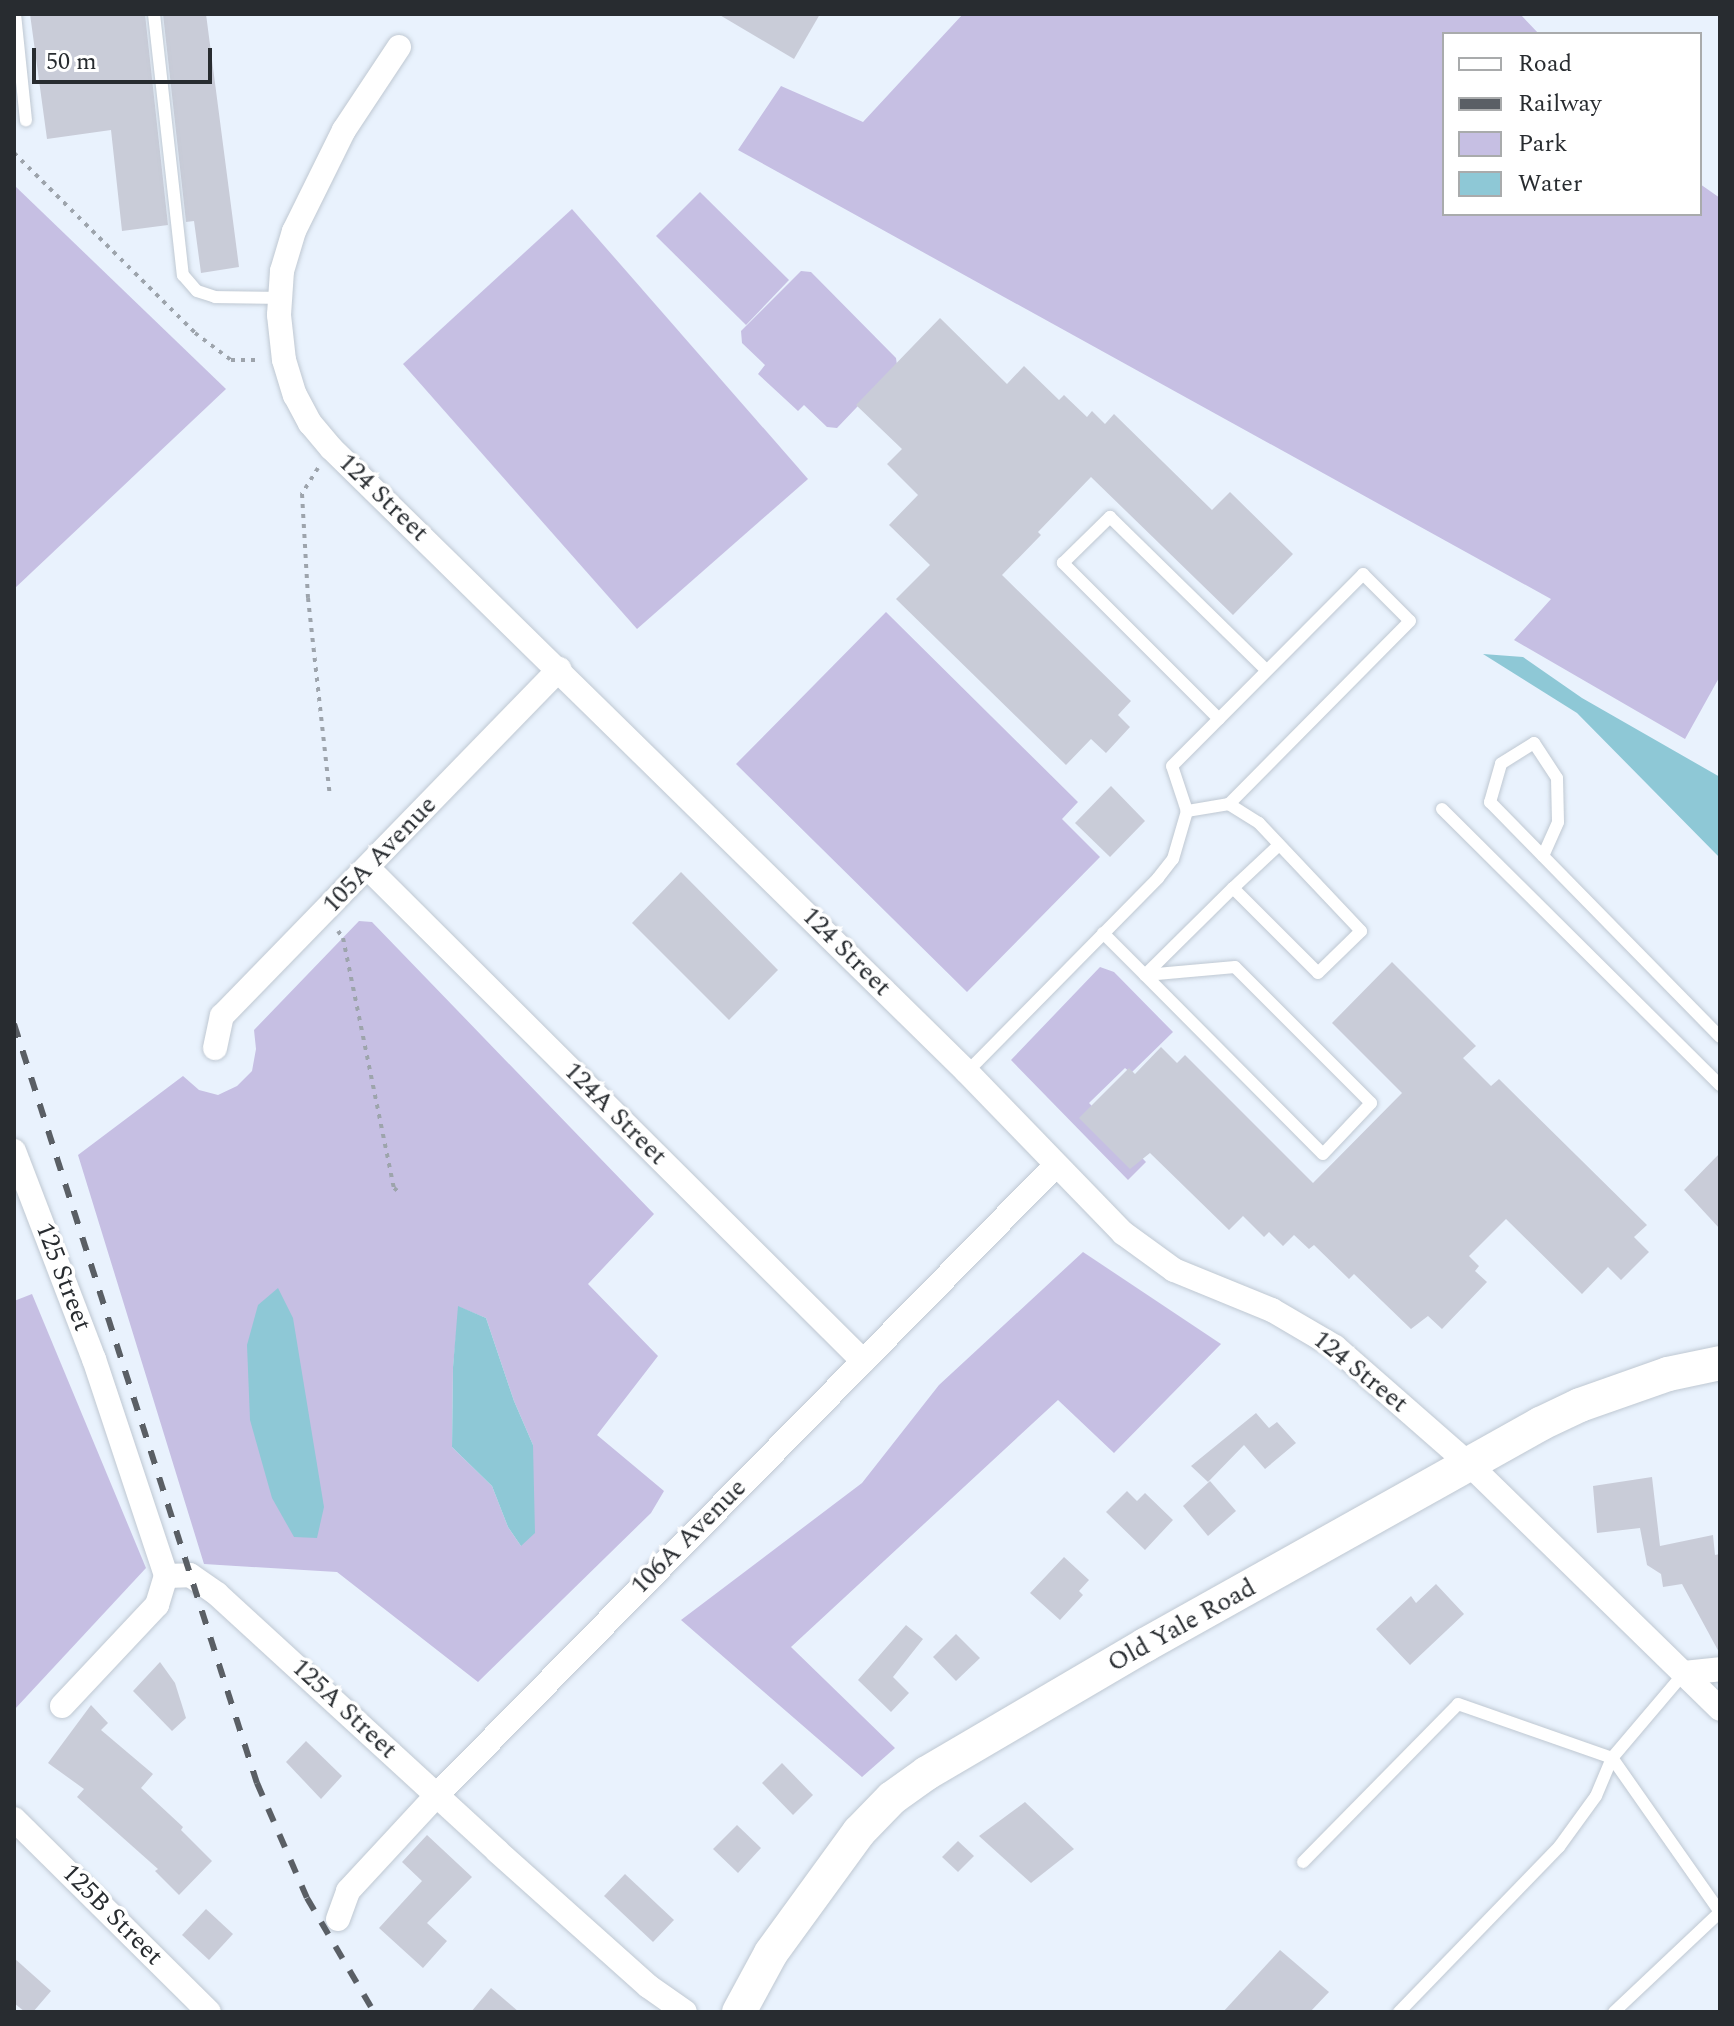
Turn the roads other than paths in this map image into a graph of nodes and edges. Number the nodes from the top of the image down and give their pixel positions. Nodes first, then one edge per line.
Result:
1 (15, 14) edge
2 (154, 14) edge
3 (399, 47) dead end
4 (26, 120) dead end
5 (280, 298) junction
6 (560, 669) junction
7 (1266, 670) junction
8 (1219, 719) junction
9 (1229, 804) junction
10 (1442, 809) dead end
11 (1187, 811) junction
12 (1279, 845) junction
13 (1543, 856) junction
14 (368, 868) junction
15 (1233, 888) junction
16 (1103, 933) junction
17 (1145, 975) junction
18 (1720, 1037) edge
19 (215, 1048) dead end
20 (967, 1072) junction
21 (1720, 1085) edge
22 (14, 1151) edge
23 (1056, 1165) junction
24 (863, 1361) junction
25 (1720, 1363) edge
26 (1470, 1465) junction
27 (166, 1576) junction
28 (1720, 1669) edge
29 (1684, 1673) junction
30 (62, 1706) dead end
31 (1720, 1709) edge
32 (1612, 1758) junction
33 (437, 1795) junction
34 (14, 1819) edge
35 (1303, 1862) dead end
36 (338, 1919) dead end
37 (209, 2012) edge
38 (685, 2012) edge
39 (739, 2012) edge
40 (1399, 2012) edge
41 (1614, 2012) edge

1 - 4 lane
2 - 5 lane
3 - 5 street, 124 Street
5 - 6 street, 124 Street
6 - 14 street, 105A Avenue
6 - 20 street, 124 Street
7 - 8 lane
7 - 8 lane
7 - 9 lane
8 - 11 lane
9 - 11 lane
9 - 12 lane
10 - 21 lane
11 - 16 lane
12 - 15 lane
12 - 15 lane
13 - 13 lane
13 - 18 lane
14 - 19 street, 105A Avenue
14 - 24 street, 124A Street
15 - 17 lane
16 - 17 lane
16 - 20 lane
17 - 17 lane
20 - 23 street, 124 Street
22 - 27 street, 125 Street
23 - 24 street, 106A Avenue
23 - 26 street, 124 Street
24 - 33 street, 106A Avenue
25 - 26 main road, Old Yale Road
26 - 29 street, 124 Street
26 - 39 main road, Old Yale Road
27 - 30 street
27 - 33 street, 125A Street
28 - 29 street
29 - 31 street, 124 Street
29 - 32 lane
32 - 35 lane
32 - 40 lane
32 - 41 lane
33 - 36 street, 106A Avenue
33 - 38 street, 125A Street
34 - 37 street, 125B Street

